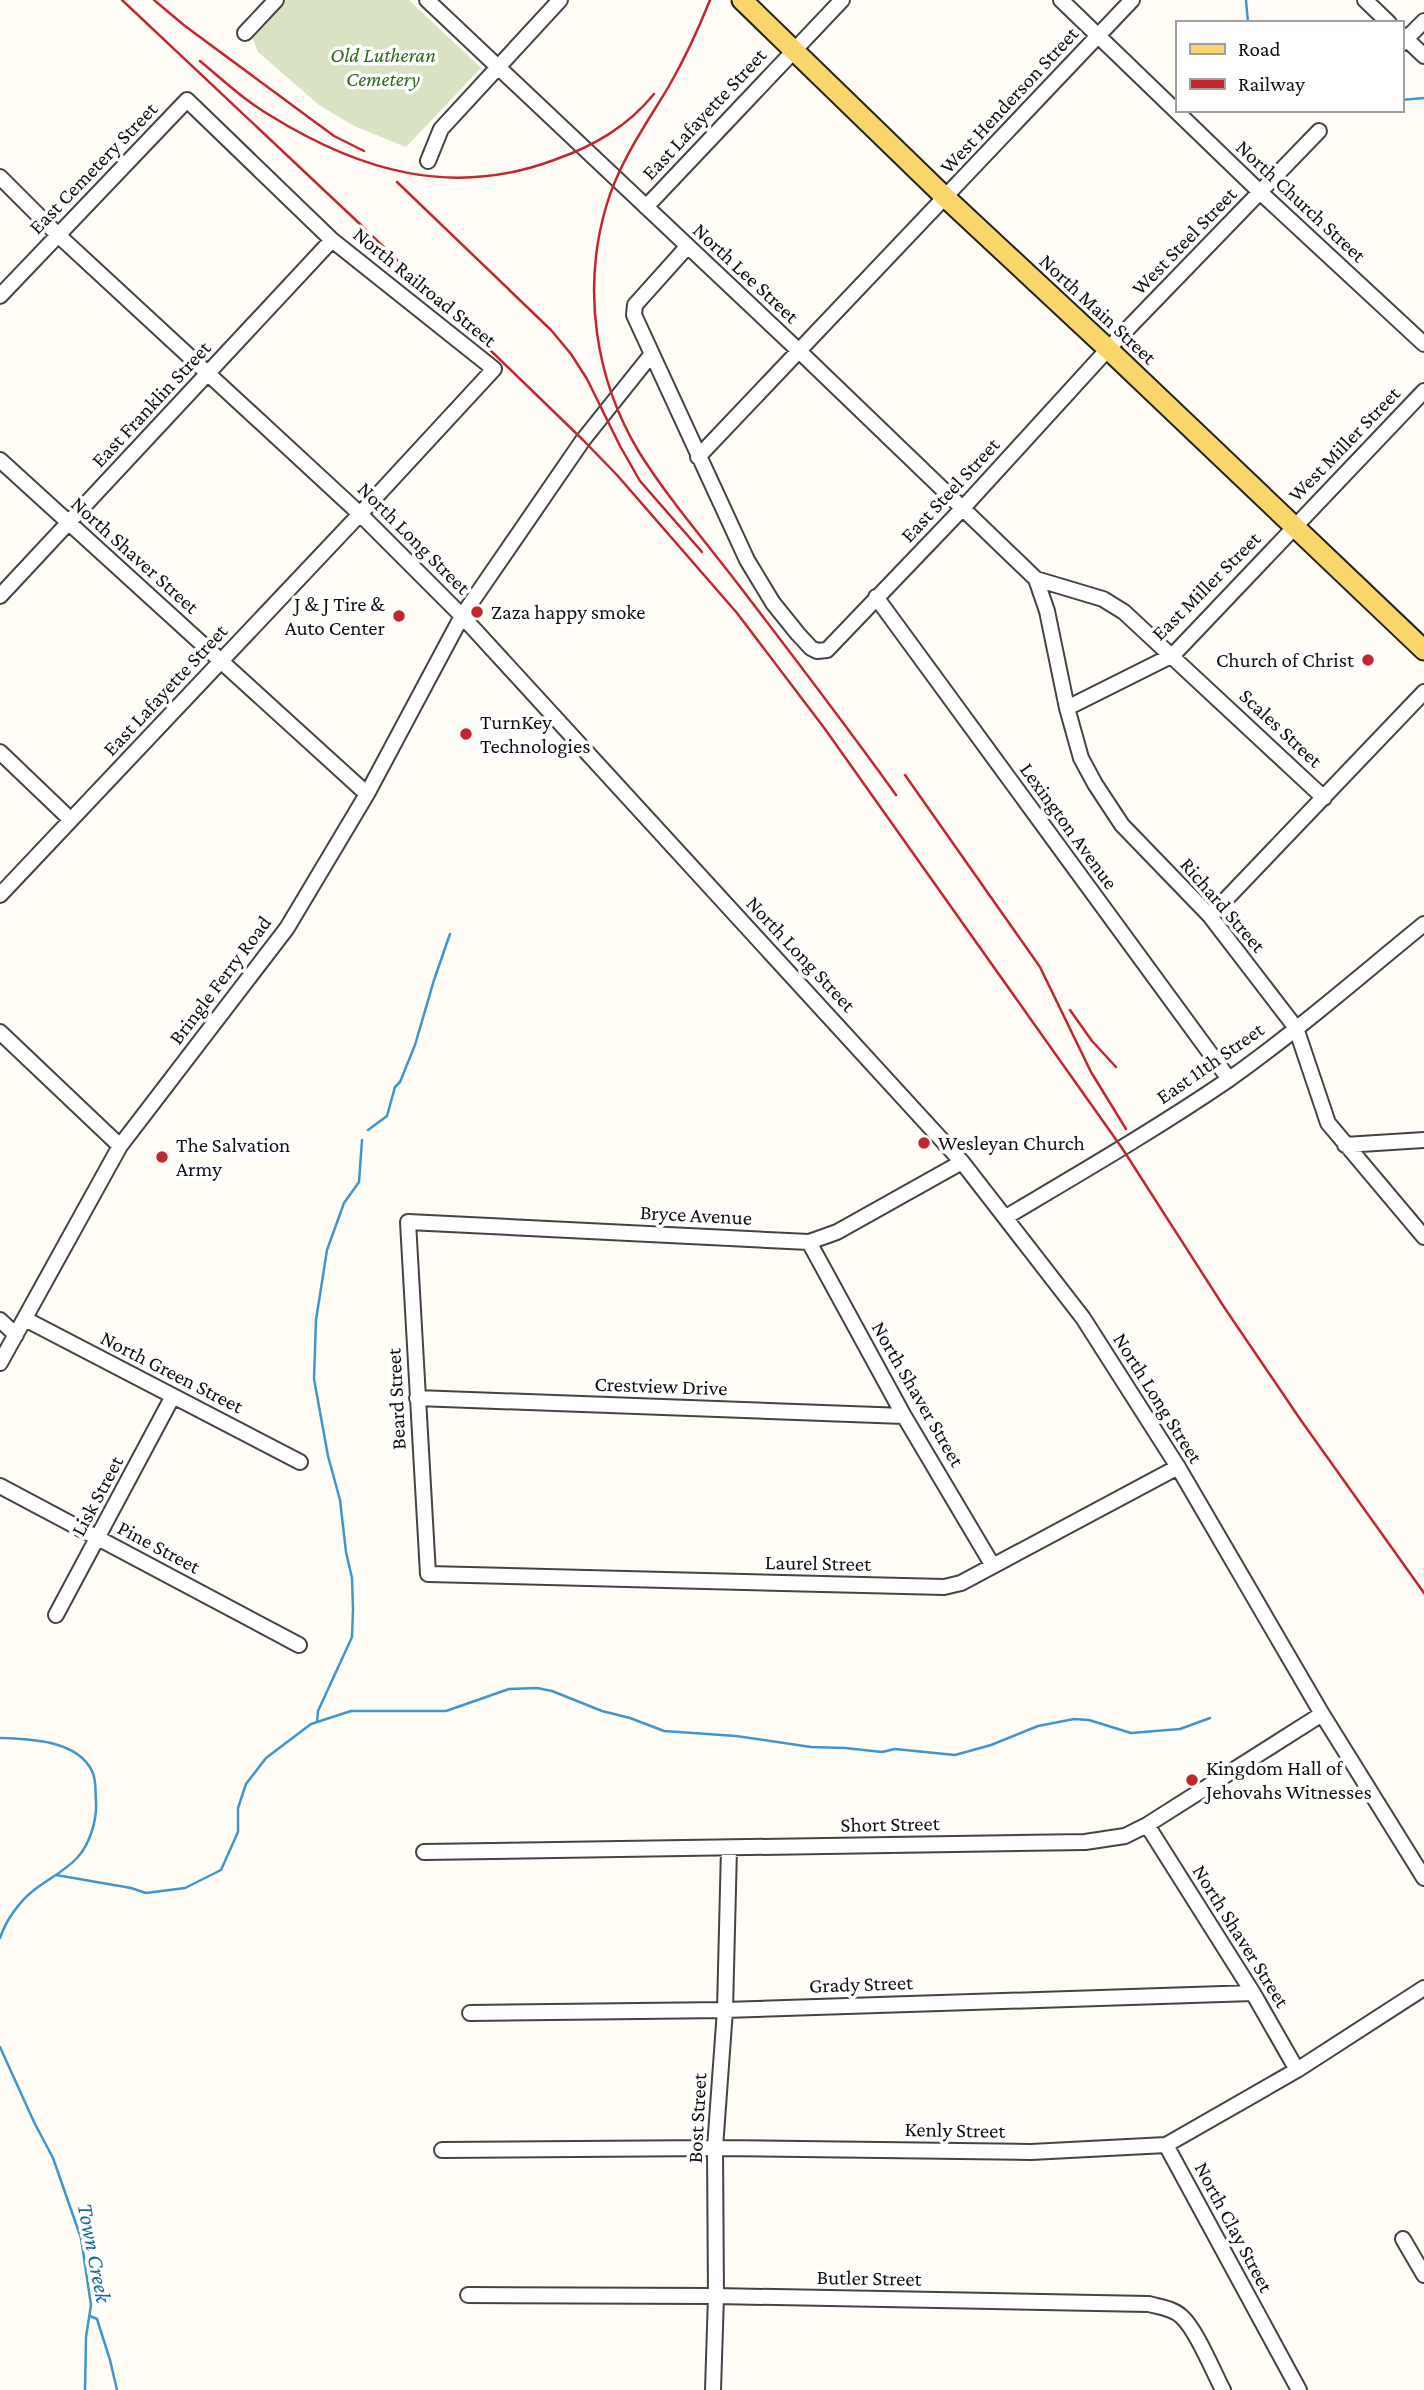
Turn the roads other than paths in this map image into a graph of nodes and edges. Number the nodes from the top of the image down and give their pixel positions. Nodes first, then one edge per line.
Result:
1 (276, 0) edge
2 (427, 0) edge
3 (560, 0) edge
4 (742, 0) edge
5 (842, 0) edge
6 (1060, 0) edge
7 (1132, 0) edge
8 (1365, 0) edge
9 (1387, 21) edge
10 (1424, 21) edge
11 (245, 33) dead end
12 (1099, 35) junction
13 (1403, 39) edge
14 (792, 51) junction
15 (1424, 55) edge
16 (498, 66) junction
17 (187, 100) joint
18 (1176, 110) edge
19 (1178, 112) edge
20 (1319, 131) dead end
21 (429, 161) dead end
22 (0, 177) edge
23 (1261, 193) junction
24 (946, 198) junction
25 (646, 207) junction
26 (58, 235) junction
27 (332, 240) junction
28 (687, 247) junction
29 (0, 296) edge
30 (1424, 344) edge
31 (1108, 349) junction
32 (798, 350) junction
33 (651, 355) junction
34 (208, 373) junction
35 (1424, 391) edge
36 (698, 457) junction
37 (0, 460) edge
38 (962, 509) junction
39 (360, 514) junction
40 (69, 523) junction
41 (1296, 527) junction
42 (1036, 579) junction
43 (0, 596) edge
44 (876, 597) junction
45 (463, 616) junction
46 (1424, 650) edge
47 (1172, 654) junction
48 (221, 661) junction
49 (1424, 692) edge
50 (1067, 708) junction
51 (0, 752) edge
52 (367, 794) junction
53 (1324, 797) junction
54 (71, 820) junction
55 (0, 895) edge
56 (1210, 916) junction
57 (1424, 924) edge
58 (1296, 1028) junction
59 (0, 1032) edge
60 (1228, 1079) junction
61 (1424, 1140) edge
62 (1345, 1145) junction
63 (120, 1146) junction
64 (962, 1162) junction
65 (1006, 1217) junction
66 (408, 1222) joint
67 (1424, 1237) edge
68 (809, 1242) junction
69 (24, 1319) junction
70 (0, 1320) edge
71 (16, 1335) junction
72 (0, 1363) edge
73 (173, 1396) junction
74 (416, 1398) junction
75 (904, 1416) junction
76 (300, 1462) dead end
77 (1178, 1467) junction
78 (0, 1486) edge
79 (99, 1538) junction
80 (993, 1566) junction
81 (428, 1574) joint
82 (56, 1615) dead end
83 (299, 1645) dead end
84 (1322, 1714) junction
85 (1147, 1825) junction
86 (729, 1848) junction
87 (424, 1852) dead end
88 (1424, 1878) edge
89 (1424, 1988) edge
90 (1253, 1993) junction
91 (725, 2010) junction
92 (470, 2013) dead end
93 (1297, 2070) junction
94 (1166, 2145) junction
95 (715, 2148) junction
96 (442, 2150) dead end
97 (1403, 2239) dead end
98 (1424, 2276) edge
99 (468, 2295) dead end
100 (716, 2296) junction
101 (713, 2390) edge
102 (1223, 2390) edge
103 (1299, 2390) edge

1 - 11 street
2 - 16 street, North Lee Street
3 - 16 street
4 - 14 main road, North Main Street
5 - 14 street, East Lafayette Street
6 - 12 street, North Church Street
7 - 12 street, West Henderson Street
8 - 9 street
10 - 13 street
12 - 18 street, North Church Street
12 - 24 street, West Henderson Street
13 - 15 street
14 - 24 main road, North Main Street
14 - 25 street, East Lafayette Street
16 - 21 street
16 - 25 street, North Lee Street
17 - 26 street, East Cemetery Street
17 - 27 street, North Railroad Street
19 - 23 street, North Church Street
20 - 23 street, West Steel Street
22 - 26 street, North Long Street
23 - 30 street, North Church Street
23 - 31 street, West Steel Street
24 - 31 main road, North Main Street
24 - 32 street, West Henderson Street
25 - 28 street, North Lee Street
26 - 29 street, East Cemetery Street
26 - 34 street, North Long Street
27 - 34 street, East Franklin Street
27 - 39 street, North Railroad Street
28 - 32 street, North Lee Street
28 - 33 street
31 - 38 street, East Steel Street
31 - 41 main road, North Main Street
32 - 36 street, West Henderson Street
32 - 38 street, North Lee Street
33 - 36 street
33 - 45 street, Bringle Ferry Road
34 - 39 street, North Long Street
34 - 40 street, East Franklin Street
35 - 41 street, West Miller Street
36 - 44 street, East Steel Street
37 - 40 street, North Shaver Street
38 - 42 street, North Lee Street
38 - 44 street, East Steel Street
39 - 45 street, North Long Street
39 - 48 street, East Lafayette Street
40 - 43 street, East Franklin Street
40 - 48 street, North Shaver Street
41 - 46 main road, North Main Street
41 - 47 street, East Miller Street
42 - 47 street, Scales Street
42 - 50 street, Richard Street
44 - 60 street, Lexington Avenue
45 - 52 street, Bringle Ferry Road
45 - 64 street, North Long Street
47 - 50 street, East Miller Street
47 - 53 street, Scales Street
48 - 52 street, North Shaver Street
48 - 54 street, East Lafayette Street
49 - 53 street
50 - 56 street, Richard Street
51 - 54 street
52 - 63 street, Bringle Ferry Road
53 - 56 street
54 - 55 street, East Lafayette Street
56 - 58 street, Richard Street
57 - 58 street, East 11th Street
58 - 60 street, East 11th Street
58 - 62 street, Richard Street
59 - 63 street
60 - 65 street, East 11th Street
61 - 62 street
62 - 67 street, Richard Street
63 - 69 street, Bringle Ferry Road
64 - 65 street, North Long Street
64 - 68 street, Bryce Avenue
65 - 77 street, North Long Street
66 - 68 street, Bryce Avenue
66 - 74 street, Beard Street
68 - 75 street, North Shaver Street
69 - 71 street, Bringle Ferry Road
69 - 73 street, North Green Street
70 - 71 street
71 - 72 street, Bringle Ferry Road
73 - 76 street, North Green Street
73 - 79 street, Lisk Street
74 - 75 street, Crestview Drive
74 - 81 street, Beard Street
75 - 80 street, North Shaver Street
77 - 80 street, Laurel Street
77 - 84 street, North Long Street
78 - 79 street, Pine Street
79 - 82 street, Lisk Street
79 - 83 street, Pine Street
80 - 81 street, Laurel Street
84 - 85 street, Short Street
84 - 88 street, North Long Street
85 - 86 street, Short Street
85 - 90 street, North Shaver Street
86 - 87 street, Short Street
86 - 91 street, Bost Street
89 - 93 street, Kenly Street
90 - 91 street, Grady Street
90 - 93 street, North Shaver Street
91 - 92 street, Grady Street
91 - 95 street, Bost Street
93 - 94 street, Kenly Street
94 - 95 street, Kenly Street
94 - 103 street, North Clay Street
95 - 96 street, Kenly Street
95 - 100 street, Bost Street
97 - 98 street
99 - 100 street, Butler Street
100 - 101 street, Bost Street
100 - 102 street, Butler Street

